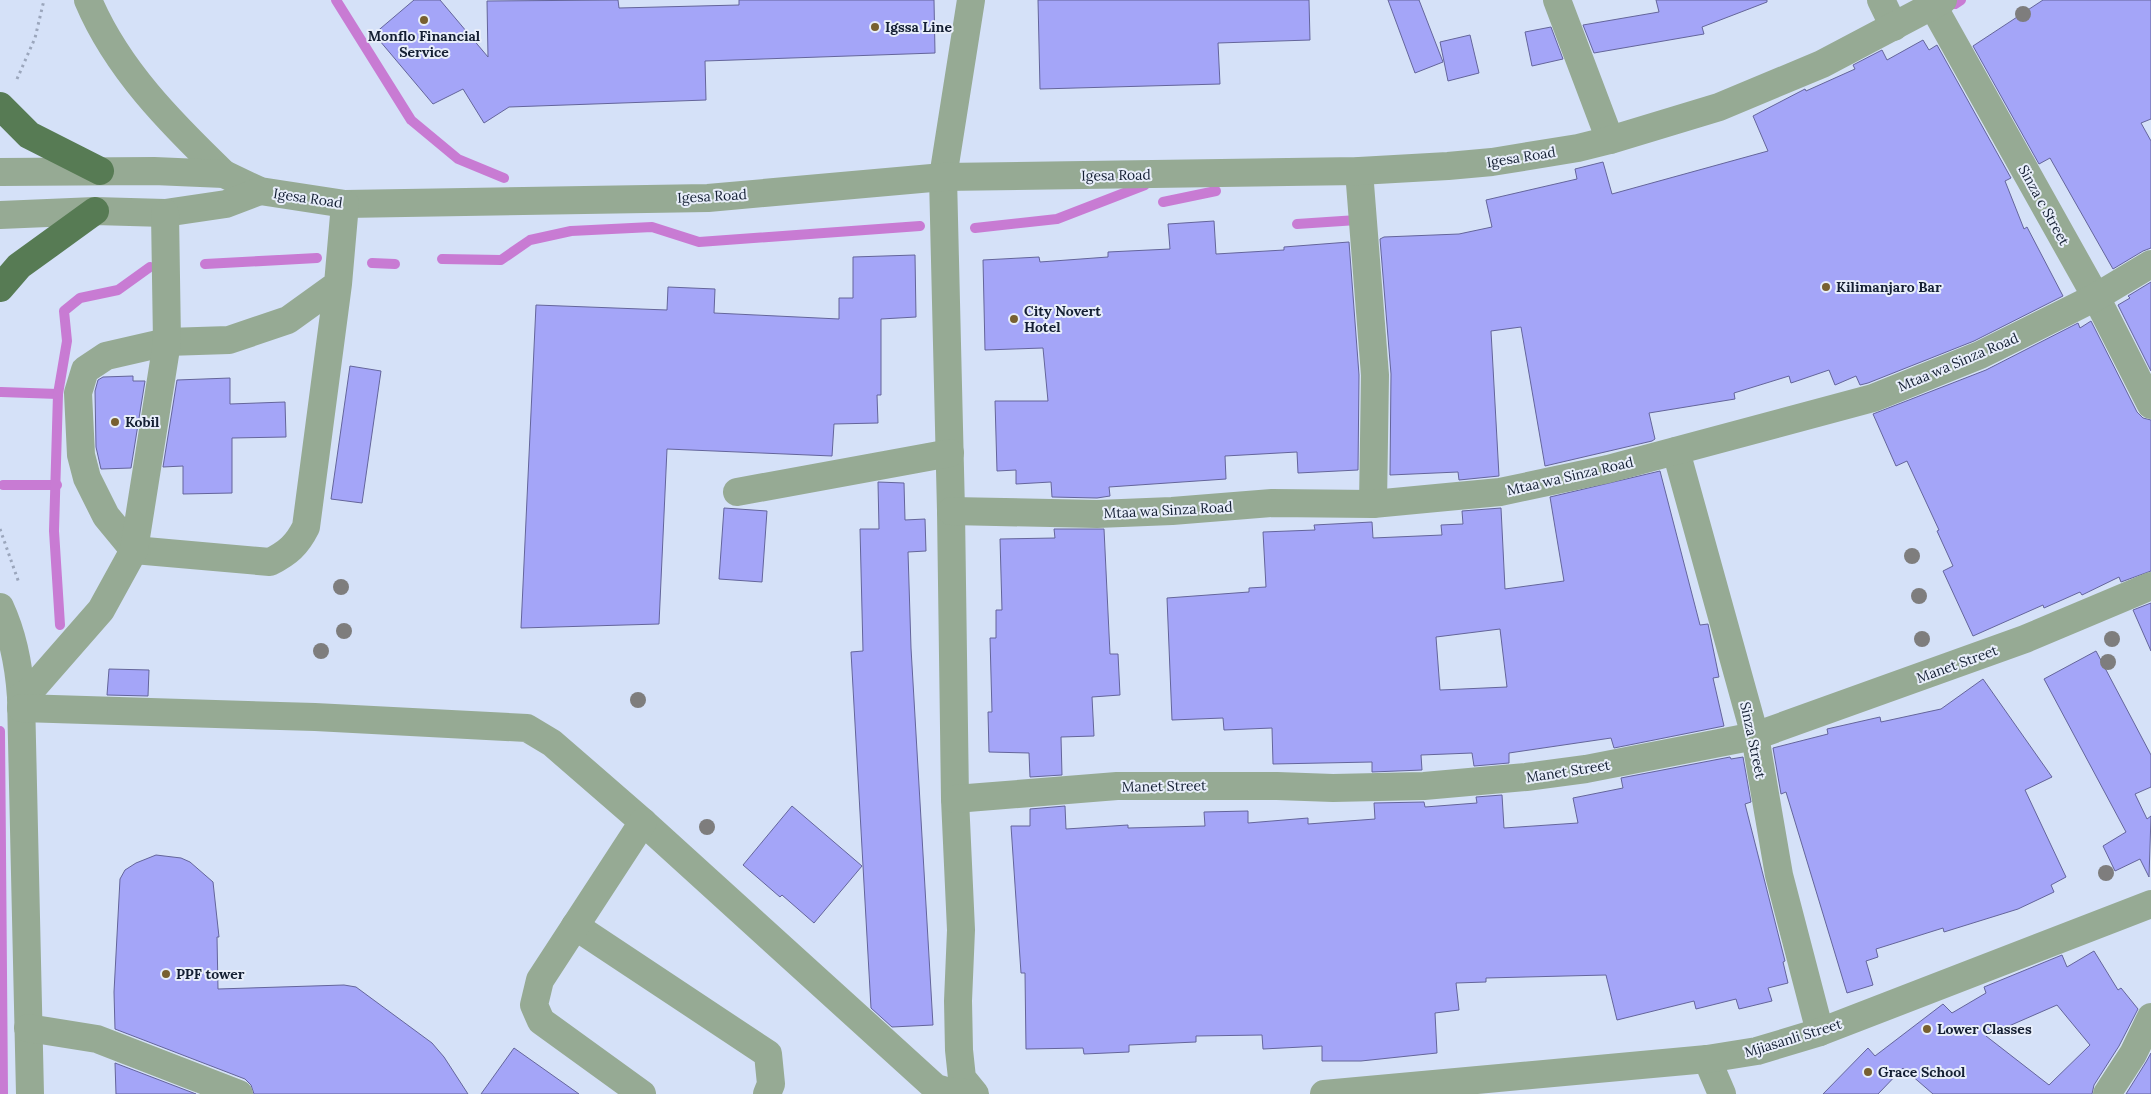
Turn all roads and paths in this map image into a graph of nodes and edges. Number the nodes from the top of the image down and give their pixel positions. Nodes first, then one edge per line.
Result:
1 (88, 0) edge
2 (971, 0) edge
3 (1556, 0) edge
4 (1881, 0) edge
5 (1938, 3) edge
6 (1894, 28) junction
7 (0, 106) edge
8 (1610, 140) junction
9 (100, 171) junction
10 (1359, 171) junction
11 (0, 172) edge
12 (224, 174) junction
13 (942, 177) junction
14 (260, 191) junction
15 (345, 204) junction
16 (95, 211) junction
17 (165, 213) junction
18 (0, 215) edge
19 (2151, 264) edge
20 (338, 284) junction
21 (0, 288) edge
22 (2096, 298) junction
23 (167, 342) junction
24 (2151, 405) edge
25 (1676, 451) junction
26 (950, 453) junction
27 (737, 492) dead end
28 (1373, 504) junction
29 (951, 512) junction
30 (134, 550) junction
31 (2151, 586) edge
32 (0, 607) edge
33 (21, 702) junction
34 (1755, 736) junction
35 (955, 799) junction
36 (643, 822) junction
37 (2151, 904) edge
38 (575, 926) junction
39 (2151, 1017) edge
40 (28, 1028) junction
41 (1820, 1032) junction
42 (1707, 1060) junction
43 (1341, 1093) edge
44 (30, 1094) edge
45 (239, 1094) edge
46 (642, 1094) edge
47 (767, 1094) edge
48 (974, 1094) edge
49 (1722, 1094) edge
50 (2107, 1094) edge

1 - 12 street
2 - 13 street
3 - 8 street
4 - 6 street
5 - 6 street, Igesa Road
5 - 22 street, Sinza c Street
6 - 8 street, Igesa Road
7 - 9 main road
8 - 10 street, Igesa Road
9 - 11 street, Igesa Road
9 - 12 street, Igesa Road
10 - 13 street, Igesa Road
10 - 28 street
12 - 14 street, Igesa Road
13 - 15 street, Igesa Road
13 - 26 street
14 - 15 street, Igesa Road
14 - 17 street, Igesa Road
15 - 20 street
16 - 17 street, Igesa Road
16 - 18 street, Igesa Road
16 - 21 main road
17 - 23 street
19 - 22 street, Mtaa wa Sinza Road
20 - 23 street
20 - 30 street
22 - 24 street, Sinza c Street
22 - 25 street, Mtaa wa Sinza Road
23 - 30 street
23 - 30 street
25 - 28 street, Mtaa wa Sinza Road
25 - 34 street, Sinza Street
26 - 27 street
26 - 29 street
28 - 29 street, Mtaa wa Sinza Road
29 - 35 street
30 - 33 street
31 - 34 street, Manet Street
32 - 33 street
33 - 36 street
33 - 40 street
34 - 35 street, Manet Street
34 - 41 street, Sinza Street
35 - 48 street
36 - 38 street
36 - 48 street
37 - 41 street, Mjiasanli Street
38 - 46 street
38 - 47 street
39 - 50 street
40 - 44 street
40 - 45 street
41 - 42 street, Mjiasanli Street
42 - 43 street, Mjiasanli Street
42 - 49 street

